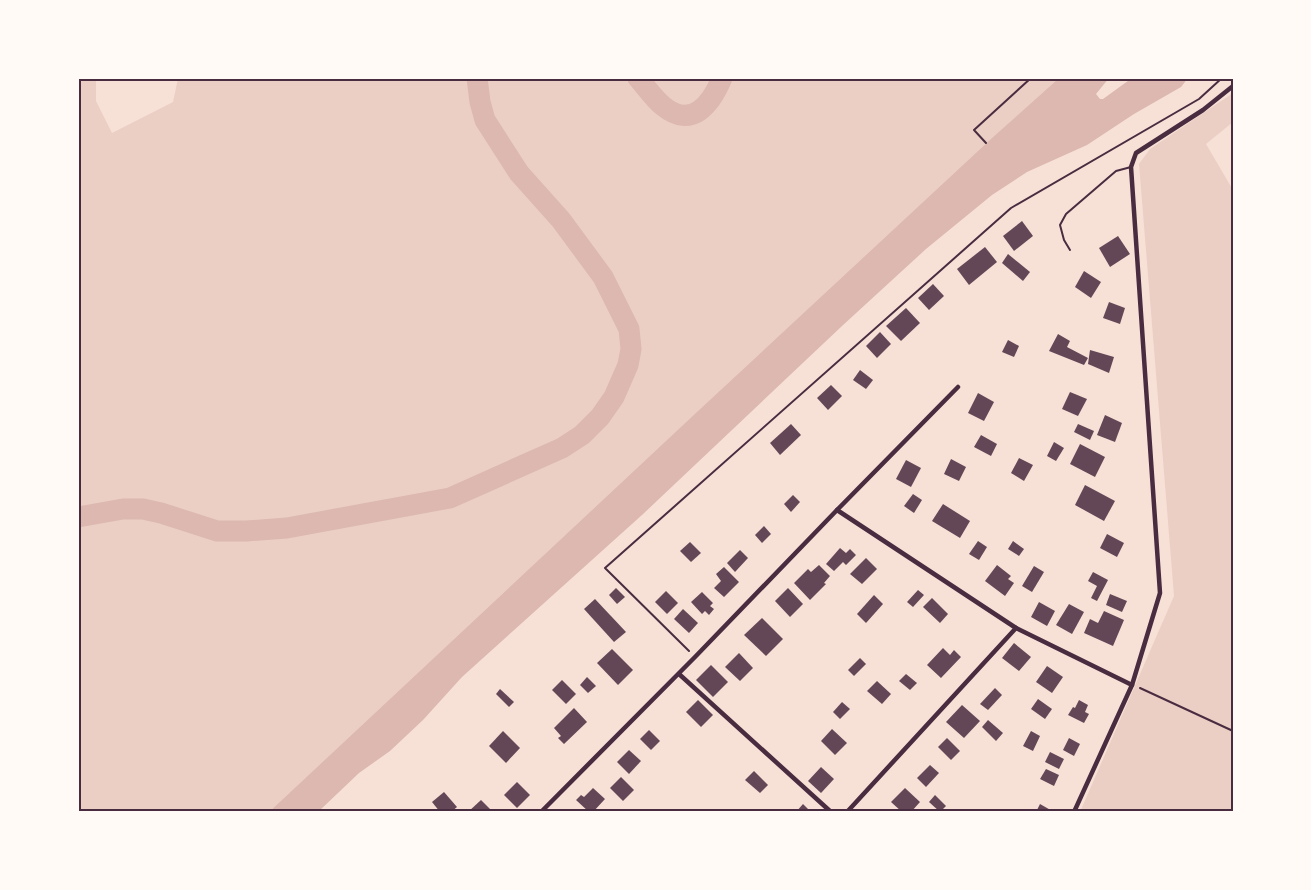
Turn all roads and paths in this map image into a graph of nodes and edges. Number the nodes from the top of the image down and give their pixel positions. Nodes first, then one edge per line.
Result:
1 (1031, 78) edge
2 (1222, 78) edge
3 (1233, 86) edge
4 (986, 143) dead end
5 (1131, 167) junction
6 (1070, 250) dead end
7 (958, 387) dead end
8 (837, 510) junction
9 (1016, 628) junction
10 (695, 657) junction
11 (679, 674) junction
12 (1132, 685) junction
13 (1233, 731) edge
14 (541, 812) edge
15 (831, 812) edge
16 (847, 812) edge
17 (1074, 812) edge

1 - 4 path
2 - 10 path
3 - 5 street
5 - 6 lane
5 - 12 street
7 - 8 street
8 - 9 street
8 - 10 street
9 - 12 street
9 - 16 street
10 - 11 street
11 - 14 street
11 - 15 street
12 - 13 path
12 - 17 street

